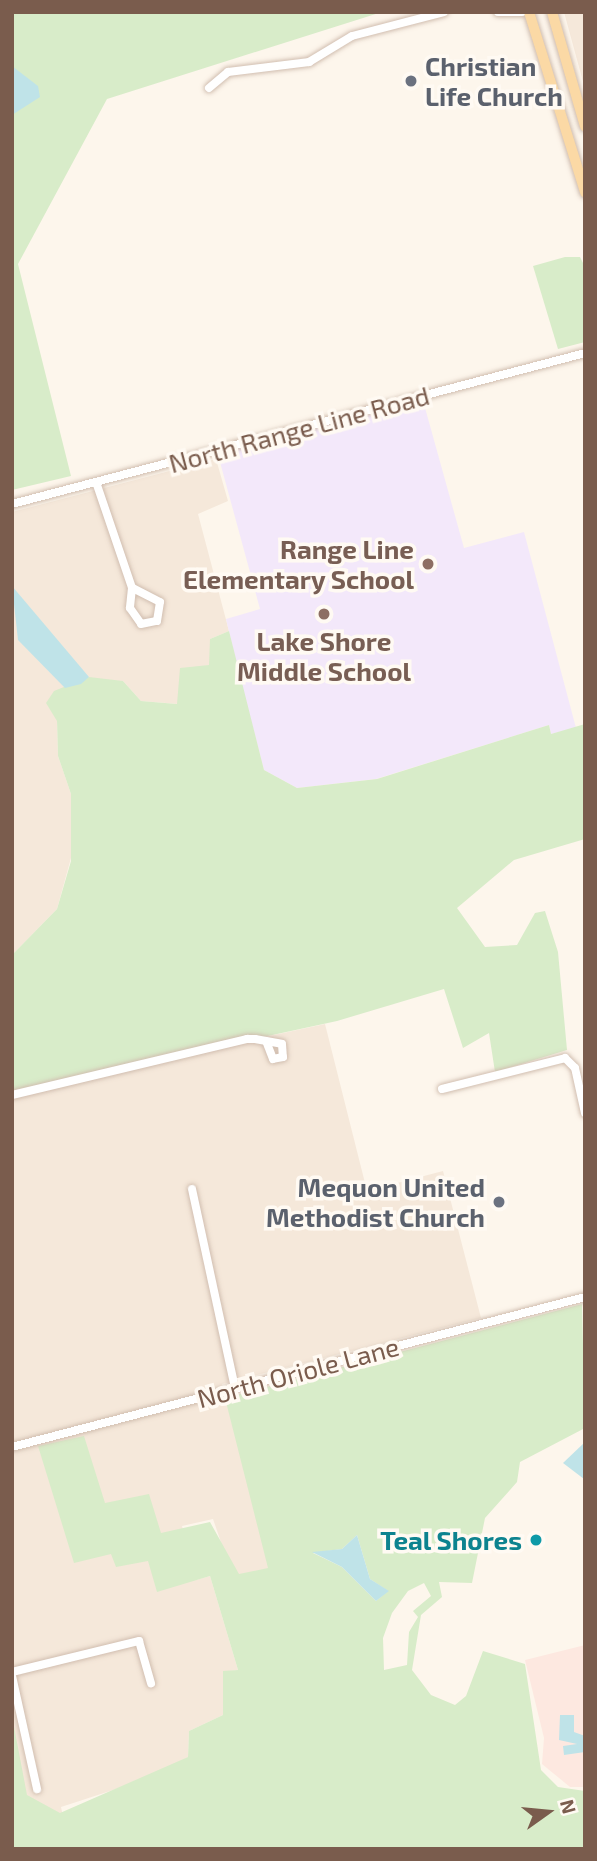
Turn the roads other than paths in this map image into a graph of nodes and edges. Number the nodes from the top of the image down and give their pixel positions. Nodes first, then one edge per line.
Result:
1 (444, 12) edge
2 (498, 12) edge
3 (522, 12) edge
4 (528, 12) edge
5 (552, 12) edge
6 (209, 88) dead end
7 (585, 127) edge
8 (585, 192) edge
9 (585, 353) edge
10 (96, 482) junction
11 (12, 504) edge
12 (132, 588) junction
13 (266, 1041) dead end
14 (442, 1088) dead end
15 (12, 1095) edge
16 (585, 1113) edge
17 (192, 1189) dead end
18 (585, 1297) edge
19 (235, 1388) junction
20 (12, 1447) edge
21 (12, 1674) edge
22 (151, 1683) dead end
23 (37, 1789) dead end

1 - 6 street
2 - 3 street
4 - 8 main road
5 - 7 main road
9 - 10 street, North Range Line Road
10 - 11 street, North Range Line Road
10 - 12 street
12 - 12 street
13 - 15 street
14 - 16 street
17 - 19 street
18 - 19 street, North Oriole Lane
19 - 20 street, North Oriole Lane
21 - 22 street
21 - 23 street

